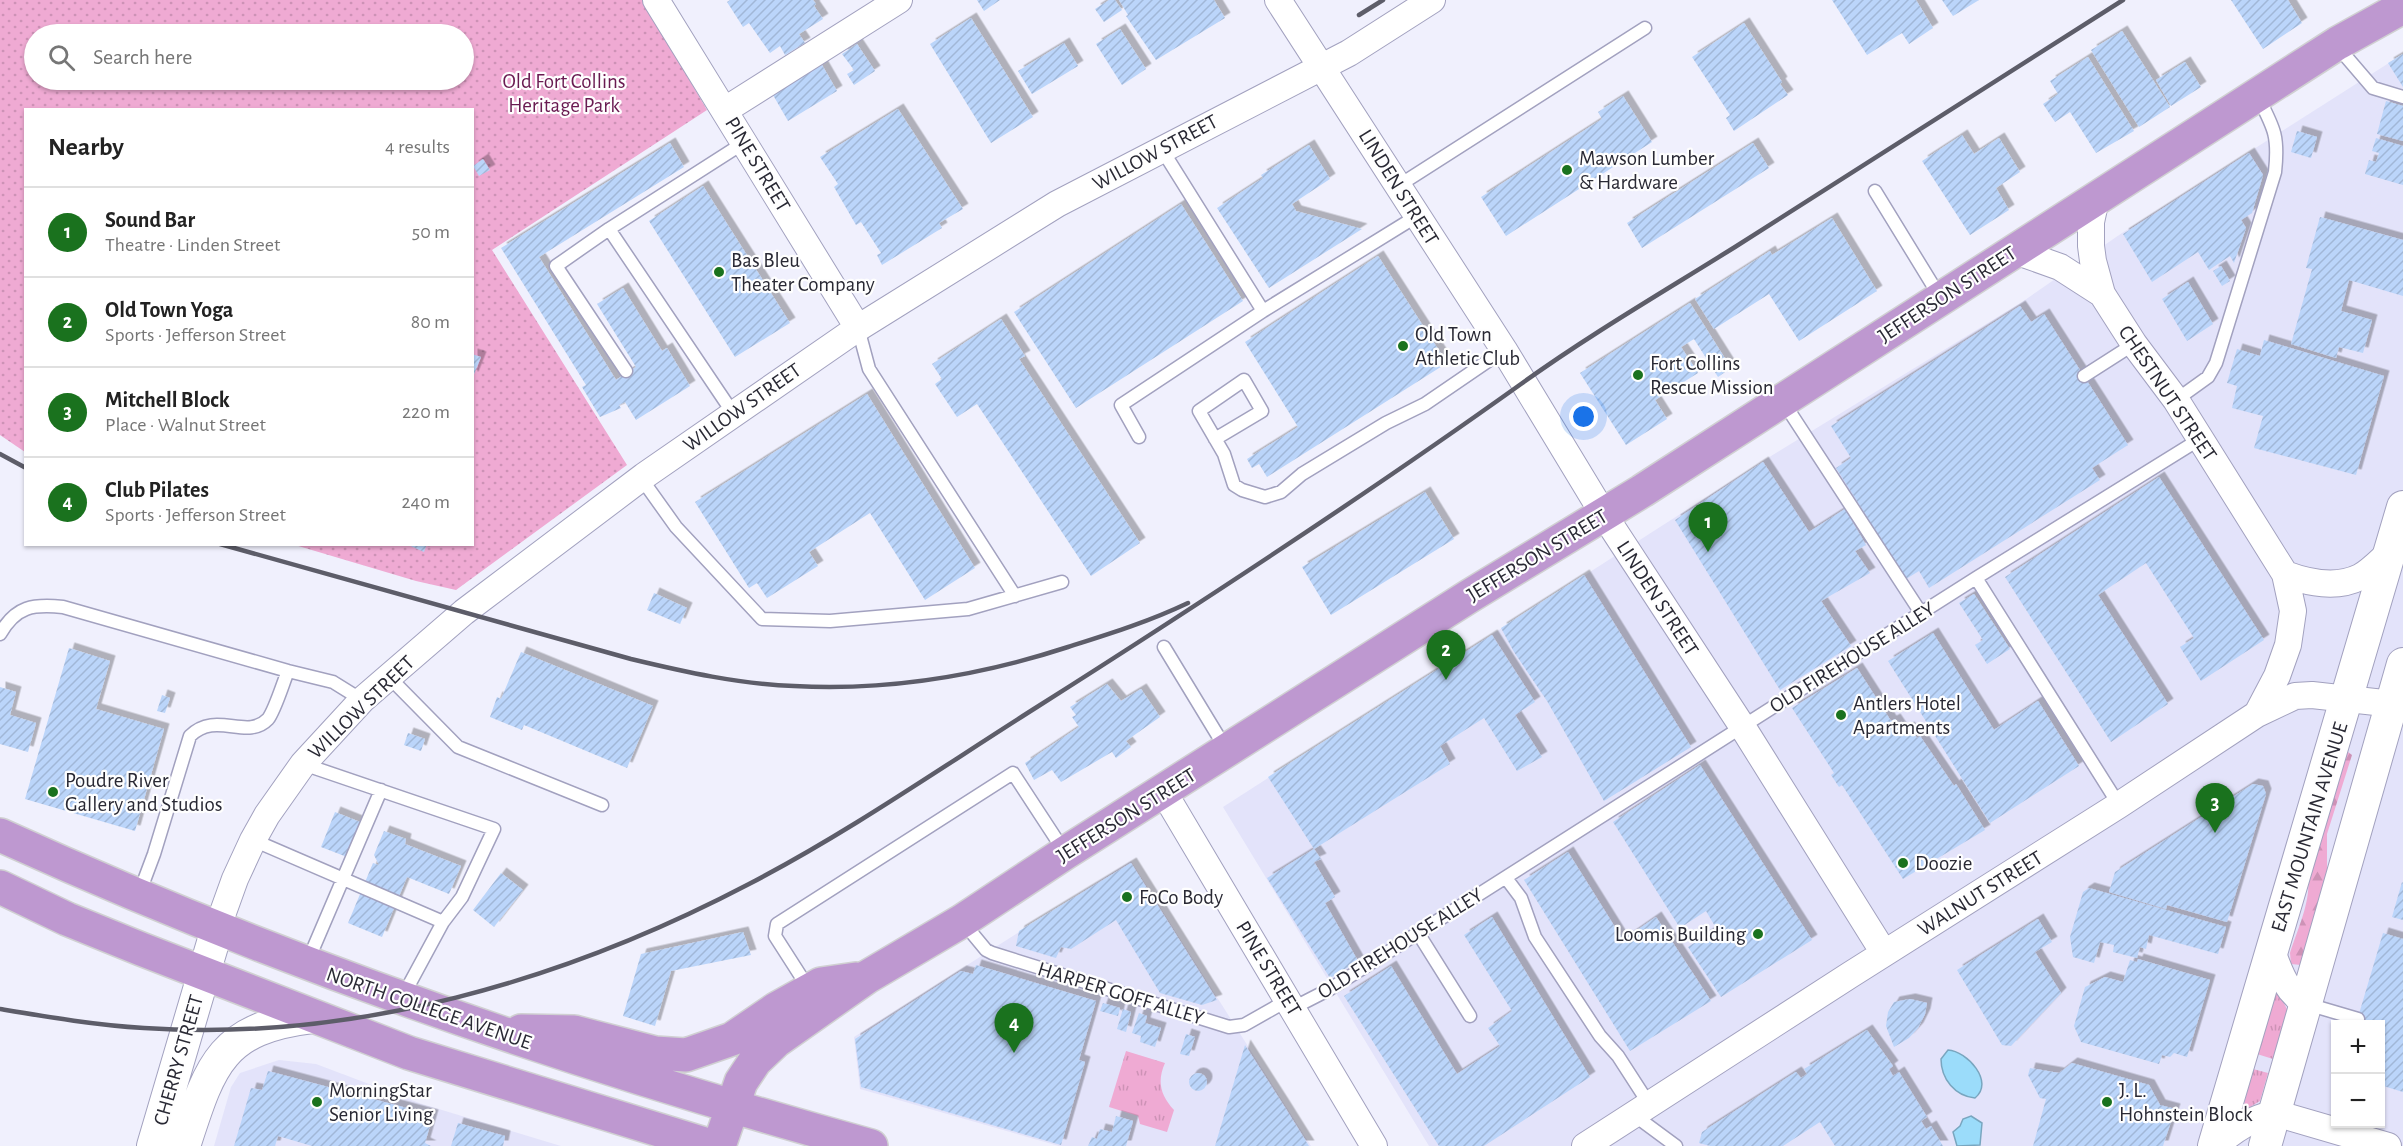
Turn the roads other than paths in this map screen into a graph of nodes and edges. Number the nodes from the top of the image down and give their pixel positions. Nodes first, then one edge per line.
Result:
1 (656, 0) edge
2 (899, 0) edge
3 (1278, 0) edge
4 (1432, 0) edge
5 (2403, 7) edge
6 (1645, 28) dead end
7 (2336, 45) junction
8 (1321, 67) junction
9 (2257, 96) junction
10 (2403, 97) edge
11 (725, 110) junction
12 (744, 142) junction
13 (1161, 148) junction
14 (1398, 186) junction
15 (1875, 191) dead end
16 (2096, 199) junction
17 (1417, 216) junction
18 (609, 229) junction
19 (2015, 251) junction
20 (2102, 294) junction
21 (1941, 298) junction
22 (1263, 311) junction
23 (858, 328) junction
24 (2134, 344) junction
25 (1504, 350) junction
26 (626, 371) dead end
27 (2084, 376) dead end
28 (1782, 400) junction
29 (2176, 400) junction
30 (733, 413) junction
31 (1139, 437) dead end
32 (1215, 439) junction
33 (2200, 439) junction
34 (641, 478) junction
35 (2403, 507) edge
36 (1604, 515) junction
37 (2390, 552) junction
38 (2285, 574) junction
39 (1976, 578) junction
40 (1062, 582) dead end
41 (1015, 596) junction
42 (1921, 613) junction
43 (0, 634) edge
44 (1164, 647) dead end
45 (2403, 664) edge
46 (288, 671) junction
47 (388, 676) junction
48 (2348, 698) junction
49 (362, 700) junction
50 (2397, 704) edge
51 (2258, 714) junction
52 (1742, 726) junction
53 (1227, 751) junction
54 (303, 764) junction
55 (381, 790) junction
56 (1163, 791) junction
57 (602, 805) dead end
58 (2119, 805) junction
59 (0, 835) edge
60 (253, 840) junction
61 (1065, 852) junction
62 (344, 878) junction
63 (1506, 878) junction
64 (0, 887) edge
65 (138, 896) junction
66 (962, 921) junction
67 (443, 922) junction
68 (217, 929) junction
69 (1418, 933) junction
70 (2272, 951) junction
71 (1884, 953) junction
72 (307, 964) junction
73 (203, 974) junction
74 (401, 999) junction
75 (818, 999) junction
76 (1291, 1004) junction
77 (2306, 1004) junction
78 (1470, 1016) dead end
79 (312, 1017) junction
80 (2358, 1019) dead end
81 (495, 1031) junction
82 (733, 1106) junction
83 (1642, 1109) junction
84 (2275, 1113) junction
85 (153, 1146) edge
86 (184, 1146) edge
87 (711, 1146) edge
88 (719, 1146) edge
89 (871, 1146) edge
90 (1374, 1146) edge
91 (1585, 1146) edge
92 (1676, 1146) edge
93 (2215, 1146) edge
94 (2265, 1146) edge
95 (2388, 1146) edge

1 - 11 street, PINE STREET
2 - 11 street
3 - 8 street, LINDEN STREET
4 - 8 street, WILLOW STREET
5 - 7 highway, JEFFERSON STREET
6 - 14 lane
7 - 9 highway, JEFFERSON STREET
7 - 10 lane
8 - 13 street, WILLOW STREET
8 - 14 street, LINDEN STREET
9 - 16 highway, JEFFERSON STREET
9 - 29 lane
11 - 12 street, PINE STREET
12 - 18 lane
12 - 23 street, PINE STREET
13 - 22 lane
13 - 23 street, WILLOW STREET
14 - 17 street, LINDEN STREET
15 - 21 lane
16 - 19 highway, JEFFERSON STREET
16 - 20 street, CHESTNUT STREET
17 - 22 lane
17 - 25 street, LINDEN STREET
18 - 26 lane
18 - 30 lane
19 - 20 street
19 - 21 highway, JEFFERSON STREET
20 - 24 street, CHESTNUT STREET
21 - 28 highway, JEFFERSON STREET
22 - 31 lane
23 - 30 street, WILLOW STREET
23 - 41 lane
24 - 27 lane
24 - 29 street, CHESTNUT STREET
25 - 32 lane
25 - 36 street, LINDEN STREET
28 - 36 highway, JEFFERSON STREET
28 - 42 lane
29 - 33 street, CHESTNUT STREET
30 - 34 street, WILLOW STREET
32 - 32 lane
33 - 38 street, CHESTNUT STREET
33 - 39 lane, OLD FIREHOUSE ALLEY
34 - 41 lane
34 - 47 street, WILLOW STREET
35 - 37 street, EAST MOUNTAIN AVENUE
36 - 52 street, LINDEN STREET
36 - 53 highway, JEFFERSON STREET
37 - 38 street
37 - 48 street, EAST MOUNTAIN AVENUE
38 - 51 street, CHESTNUT STREET
39 - 42 lane, OLD FIREHOUSE ALLEY
39 - 58 lane
40 - 41 lane
42 - 52 lane, OLD FIREHOUSE ALLEY
43 - 46 lane
44 - 53 lane
45 - 50 street, EAST MOUNTAIN AVENUE
46 - 49 lane
46 - 65 lane
47 - 49 street, WILLOW STREET
47 - 57 lane
48 - 50 street, WALNUT STREET
48 - 51 street, WALNUT STREET
48 - 70 street, EAST MOUNTAIN AVENUE
49 - 54 street, WILLOW STREET
50 - 77 street, EAST MOUNTAIN AVENUE
51 - 58 street, WALNUT STREET
52 - 63 lane, OLD FIREHOUSE ALLEY
52 - 71 street, LINDEN STREET
53 - 56 highway, JEFFERSON STREET
54 - 55 lane
54 - 60 street, WILLOW STREET
55 - 62 lane
55 - 67 lane
56 - 61 highway, JEFFERSON STREET
56 - 76 street, PINE STREET
58 - 71 street, WALNUT STREET
59 - 65 highway, NORTH COLLEGE AVENUE
60 - 62 lane
60 - 68 street, WILLOW STREET
61 - 66 highway, JEFFERSON STREET
61 - 75 lane
62 - 67 lane
62 - 72 lane
63 - 69 lane, OLD FIREHOUSE ALLEY
63 - 83 lane, OLD FIREHOUSE ALLEY
64 - 73 highway
65 - 68 highway, NORTH COLLEGE AVENUE
66 - 75 highway, JEFFERSON STREET
66 - 76 lane, HARPER GOFF ALLEY
67 - 74 lane
68 - 72 highway, NORTH COLLEGE AVENUE
68 - 73 street, WILLOW STREET
69 - 76 lane, OLD FIREHOUSE ALLEY
69 - 78 lane
70 - 77 street
70 - 93 street, EAST MOUNTAIN AVENUE
71 - 83 street, WALNUT STREET
72 - 74 highway, NORTH COLLEGE AVENUE
73 - 79 highway
73 - 85 street, CHERRY STREET
74 - 81 highway, NORTH COLLEGE AVENUE
75 - 81 highway
75 - 82 highway, JEFFERSON STREET
76 - 90 street, PINE STREET
77 - 80 lane
77 - 84 street, EAST MOUNTAIN AVENUE
79 - 86 street
79 - 87 highway
81 - 82 highway, NORTH COLLEGE AVENUE
82 - 88 highway, JEFFERSON STREET
82 - 89 highway, NORTH COLLEGE AVENUE
83 - 91 street, WALNUT STREET
83 - 92 lane, OLD FIREHOUSE ALLEY
84 - 93 street
84 - 94 street, EAST MOUNTAIN AVENUE
84 - 95 street

